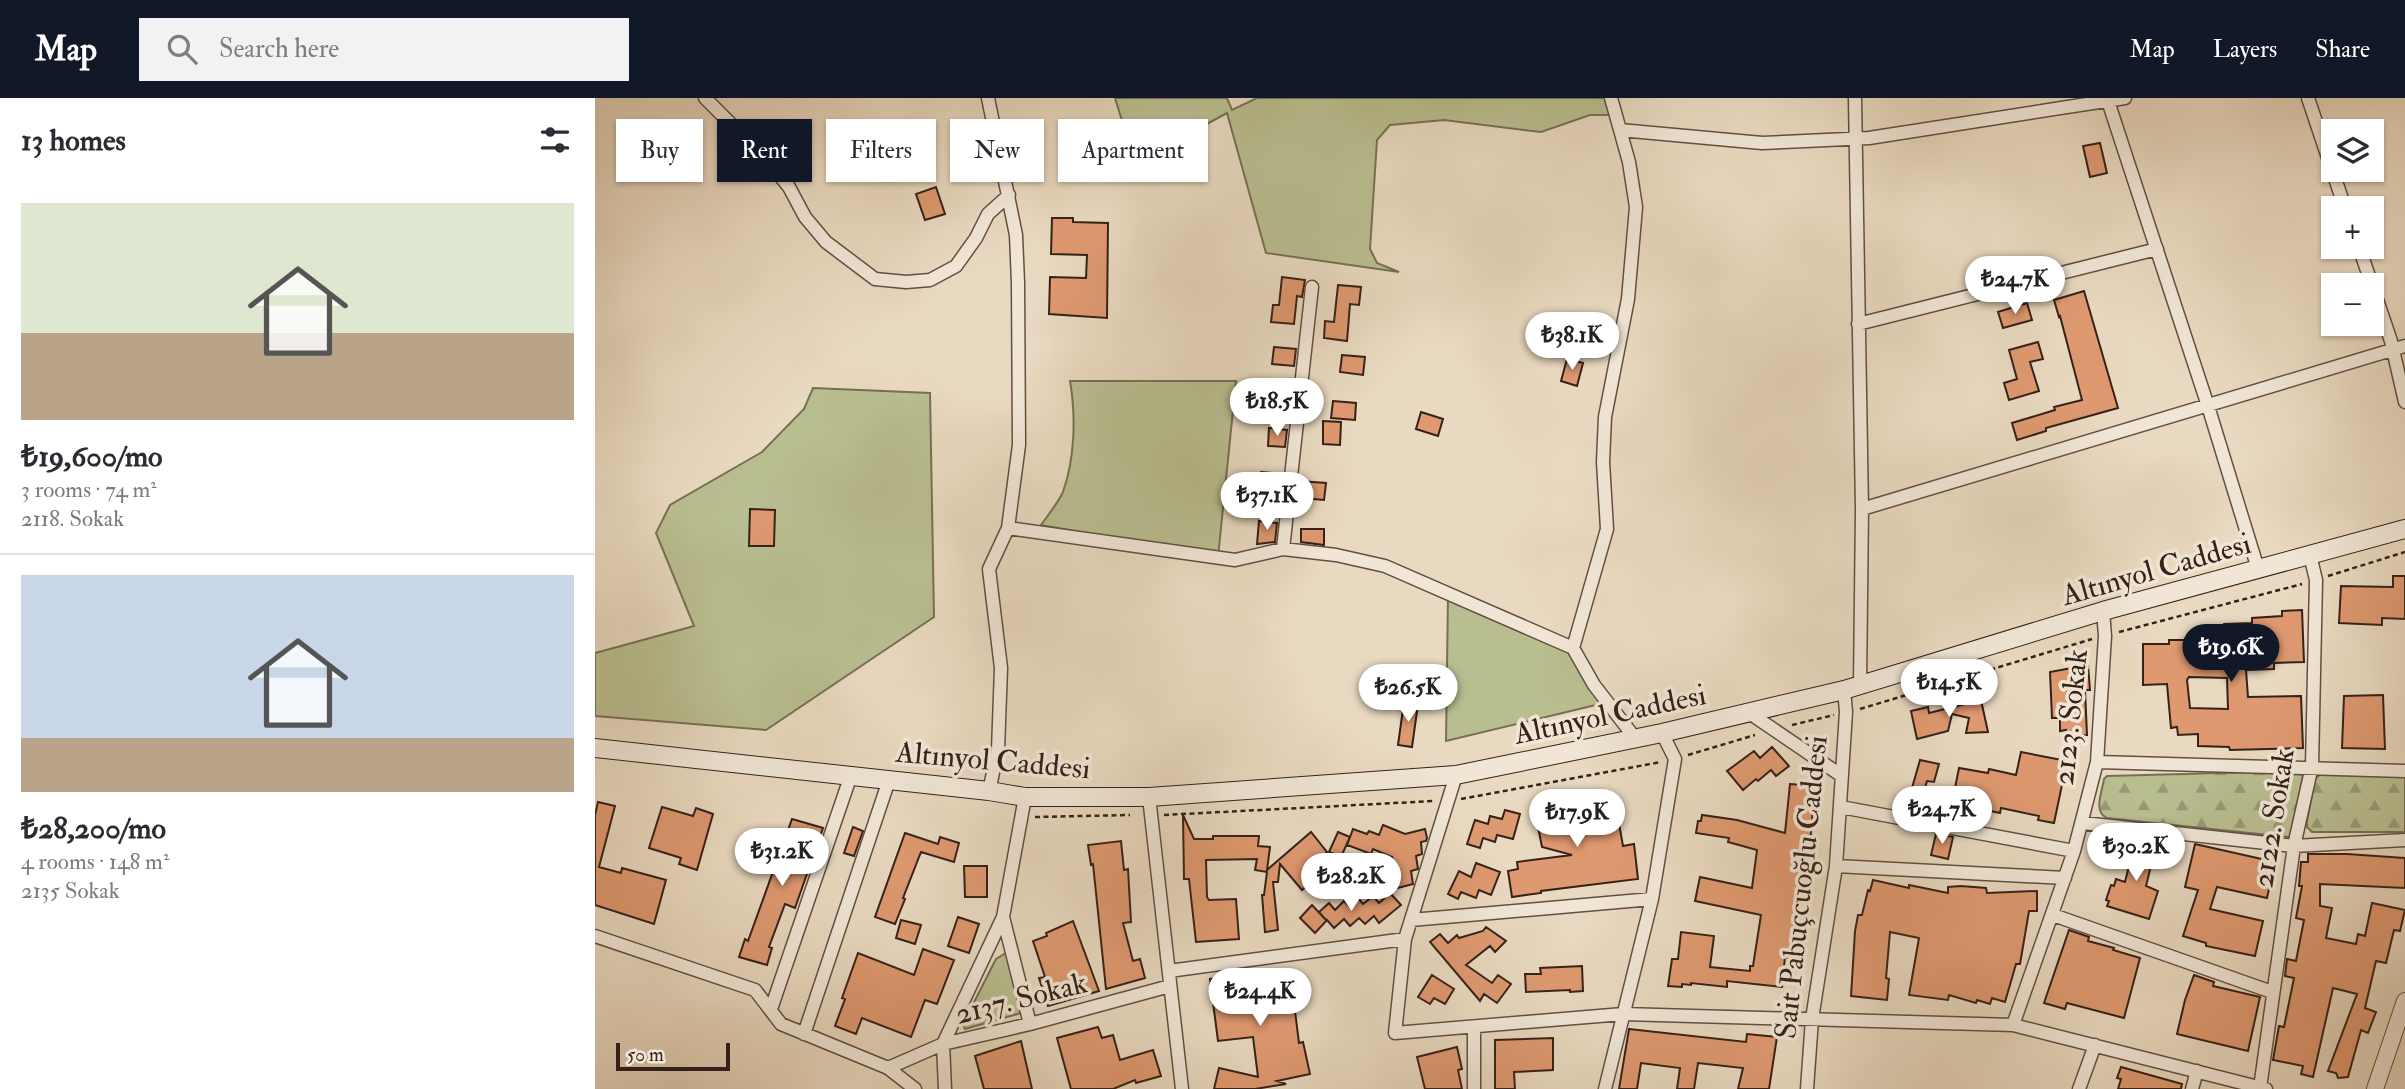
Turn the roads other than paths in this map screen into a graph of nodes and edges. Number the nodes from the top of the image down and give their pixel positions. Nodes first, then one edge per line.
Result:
1 (705, 98) edge
2 (988, 98) edge
3 (1611, 98) edge
4 (1855, 98) edge
5 (2125, 98) edge
6 (2308, 98) edge
7 (2108, 101) junction
8 (1620, 130) junction
9 (1855, 139) junction
10 (1009, 195) junction
11 (2341, 196) edge
12 (2157, 249) junction
13 (2363, 259) edge
14 (1313, 287) dead end
15 (1858, 324) junction
16 (2399, 348) edge
17 (2405, 402) edge
18 (2208, 406) junction
19 (1862, 509) junction
20 (1009, 528) junction
21 (2405, 529) edge
22 (1283, 549) junction
23 (2310, 555) junction
24 (2258, 569) junction
25 (2103, 611) junction
26 (1573, 648) junction
27 (1852, 687) junction
28 (1748, 712) junction
29 (1662, 733) junction
30 (1635, 738) junction
31 (595, 748) edge
32 (2097, 762) junction
33 (2312, 766) junction
34 (2405, 771) edge
35 (851, 775) junction
36 (1456, 775) junction
37 (1842, 776) junction
38 (889, 780) junction
39 (989, 791) junction
40 (1025, 797) junction
41 (1149, 797) junction
42 (1841, 807) junction
43 (2083, 822) junction
44 (2405, 840) edge
45 (2294, 846) junction
46 (2074, 851) junction
47 (1836, 866) junction
48 (2066, 878) junction
49 (1652, 899) junction
50 (2053, 915) junction
51 (1003, 917) junction
52 (1411, 920) junction
53 (595, 936) edge
54 (1405, 939) junction
55 (1168, 971) junction
56 (1170, 986) junction
57 (2273, 992) junction
58 (2405, 1001) edge
59 (771, 1009) junction
60 (1623, 1014) junction
61 (1812, 1019) junction
62 (1030, 1024) junction
63 (2013, 1025) junction
64 (1474, 1027) junction
65 (804, 1034) junction
66 (943, 1045) junction
67 (2095, 1045) junction
68 (888, 1068) junction
69 (2197, 1071) junction
70 (2263, 1088) edge
71 (915, 1089) edge
72 (945, 1089) edge
73 (1182, 1089) edge
74 (1474, 1089) edge
75 (1605, 1089) edge
76 (1807, 1089) edge
77 (2079, 1089) edge
78 (2192, 1089) edge
79 (2375, 1089) edge

1 - 10 street
2 - 10 street
3 - 8 street
4 - 9 street, Sait Pabuçcuoğlu Caddesi
5 - 7 street
6 - 11 street
7 - 9 street
7 - 12 street
8 - 9 street
8 - 26 street
9 - 15 street, Sait Pabuçcuoğlu Caddesi
10 - 20 street
12 - 15 street
12 - 18 street
13 - 16 street
14 - 22 street
15 - 19 street, Sait Pabuçcuoğlu Caddesi
16 - 17 street
16 - 18 street
18 - 19 street
18 - 24 street
19 - 27 street, Sait Pabuçcuoğlu Caddesi
20 - 22 street
20 - 39 street
21 - 23 main road, Altınyol Caddesi
22 - 26 street
23 - 24 main road, Altınyol Caddesi
23 - 33 street, 2122. Sokak
24 - 25 main road, Altınyol Caddesi
25 - 27 main road, Altınyol Caddesi
25 - 32 street, 2123. Sokak
26 - 30 street
27 - 28 main road, Altınyol Caddesi
27 - 37 street, Sait Pabuçcuoğlu Caddesi
28 - 29 main road, Altınyol Caddesi
28 - 37 street
29 - 30 main road, Altınyol Caddesi
29 - 49 street
30 - 36 main road, Altınyol Caddesi
31 - 35 main road, Altınyol Caddesi
32 - 33 street
32 - 43 street, 2123. Sokak
33 - 34 street
33 - 45 street, 2122. Sokak
35 - 38 main road, Altınyol Caddesi
35 - 59 street
36 - 41 main road, Altınyol Caddesi
36 - 52 street
37 - 42 street, Sait Pabuçcuoğlu Caddesi
38 - 39 main road, Altınyol Caddesi
38 - 65 street
39 - 40 main road, Altınyol Caddesi
40 - 41 main road, Altınyol Caddesi
40 - 51 street
41 - 55 street
42 - 46 street
42 - 47 street, Sait Pabuçcuoğlu Caddesi
43 - 45 street
43 - 46 street, 2123. Sokak
44 - 45 street
45 - 57 street, 2122. Sokak
46 - 48 street, 2123. Sokak
47 - 48 street
47 - 61 street, Sait Pabuçcuoğlu Caddesi
48 - 50 street, 2123. Sokak
49 - 52 street
49 - 60 street
50 - 57 street
50 - 63 street, 2123. Sokak
51 - 62 street
51 - 66 street
52 - 54 street
53 - 59 street
54 - 55 street
54 - 64 street
55 - 56 street
56 - 62 street, 2137. Sokak
56 - 73 street
57 - 70 street, 2122. Sokak
58 - 79 street
59 - 65 street
60 - 61 street
60 - 64 street
60 - 75 street
61 - 63 street
61 - 76 street, Sait Pabuçcuoğlu Caddesi
62 - 66 street, 2137. Sokak
63 - 67 street
64 - 74 street
65 - 68 street
66 - 68 street, 2137. Sokak
66 - 72 street
67 - 69 street
67 - 77 street
68 - 71 street
69 - 70 street
69 - 78 street

